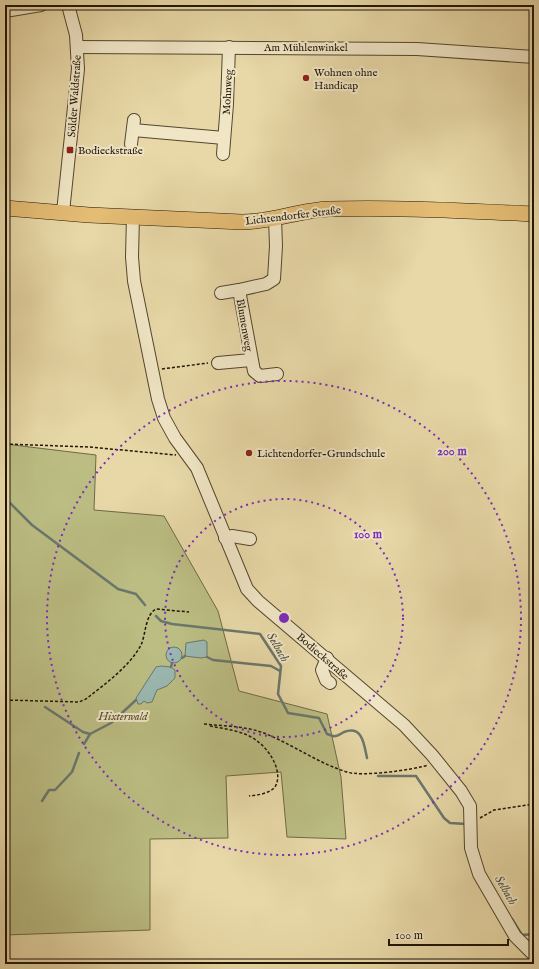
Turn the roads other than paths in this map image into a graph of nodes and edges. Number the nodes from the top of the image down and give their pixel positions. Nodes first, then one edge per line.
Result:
1 (41, 5) edge
2 (68, 5) edge
3 (5, 11) edge
4 (78, 47) junction
5 (229, 47) junction
6 (534, 57) edge
7 (224, 138) junction
8 (131, 144) dead end
9 (223, 154) dead end
10 (5, 208) edge
11 (63, 212) junction
12 (534, 214) edge
13 (133, 216) junction
14 (275, 218) junction
15 (239, 290) junction
16 (221, 293) dead end
17 (251, 360) junction
18 (218, 363) road end
19 (277, 374) dead end
20 (225, 538) junction
21 (250, 539) dead end
22 (327, 658) junction
23 (330, 683) dead end
24 (534, 955) edge

1 - 3 street
2 - 4 street, Sölder Waldstraße
4 - 5 street, Am Mühlenwinkel
4 - 11 street, Sölder Waldstraße
5 - 6 street, Am Mühlenwinkel
5 - 7 street, Mohnweg
7 - 8 street
7 - 9 street, Mohnweg
10 - 11 main road, Lichtendorfer Straße
11 - 13 main road, Lichtendorfer Straße
12 - 14 main road, Lichtendorfer Straße
13 - 14 main road, Lichtendorfer Straße
13 - 20 street, Bodieckstraße
14 - 15 street, Blumenweg
15 - 16 street, Blumenweg
15 - 17 street, Blumenweg
17 - 18 street, Blumenweg
17 - 19 street, Blumenweg
20 - 21 street
20 - 22 street, Bodieckstraße
22 - 23 street
22 - 24 street, Bodieckstraße

